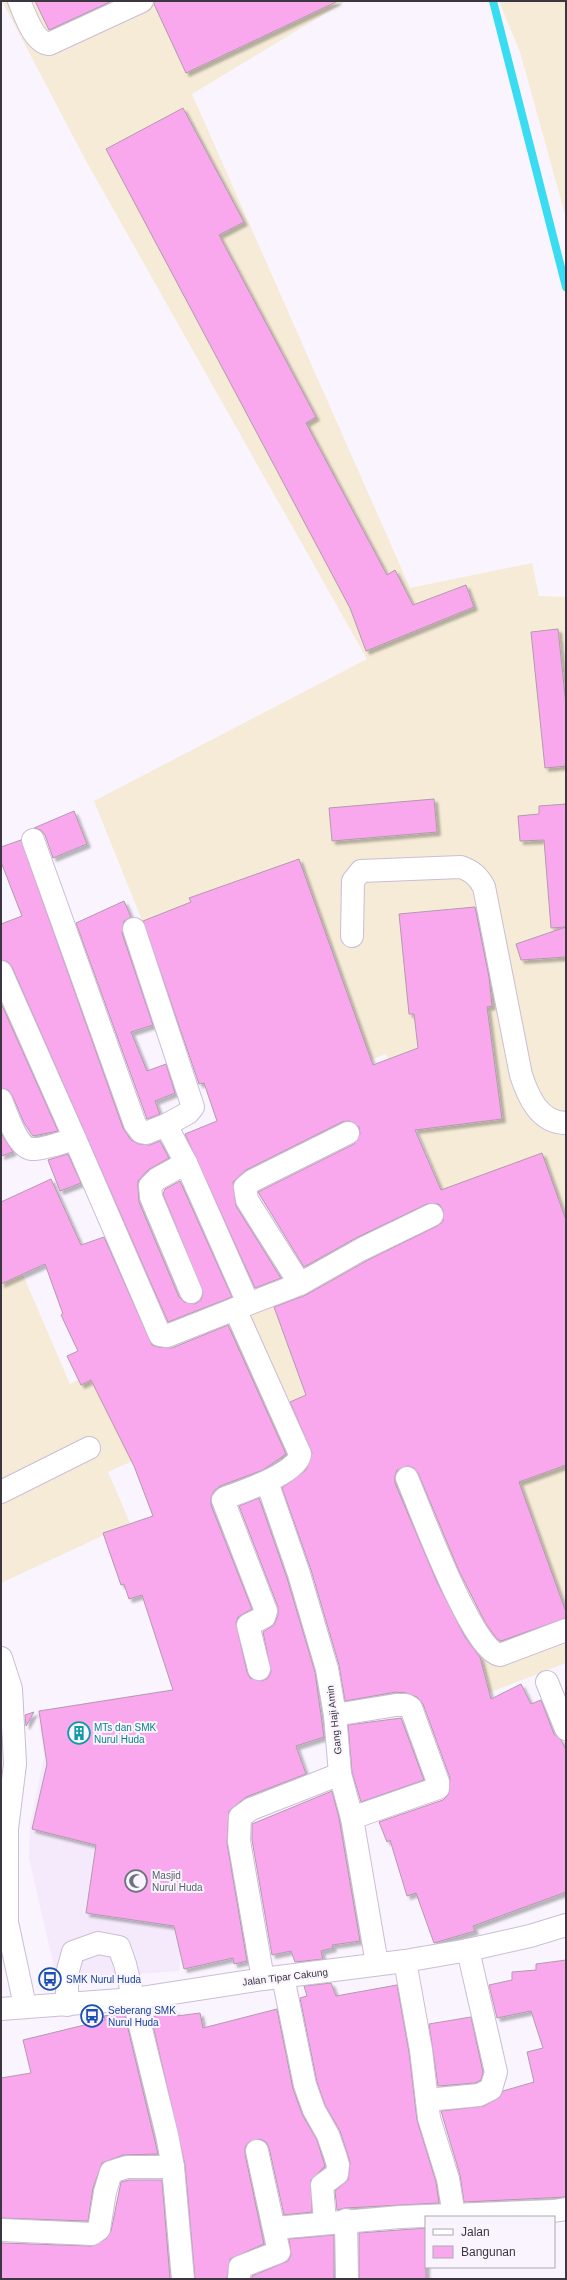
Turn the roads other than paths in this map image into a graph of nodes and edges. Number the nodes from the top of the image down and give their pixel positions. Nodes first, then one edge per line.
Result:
1 (19, 1) edge
2 (142, 1) edge
3 (33, 840) dead end
4 (134, 929) dead end
5 (352, 936) dead end
6 (1, 972) edge
7 (1, 1100) edge
8 (166, 1125) junction
9 (564, 1128) edge
10 (348, 1133) dead end
11 (75, 1139) junction
12 (186, 1163) junction
13 (432, 1214) dead end
14 (300, 1284) junction
15 (191, 1292) dead end
16 (242, 1306) junction
17 (90, 1448) dead end
18 (407, 1478) dead end
19 (267, 1482) junction
20 (1, 1492) edge
21 (566, 1630) edge
22 (1, 1658) edge
23 (259, 1669) dead end
24 (547, 1682) dead end
25 (335, 1715) junction
26 (566, 1729) edge
27 (340, 1774) junction
28 (352, 1818) junction
29 (4, 1915) edge
30 (566, 1925) edge
31 (468, 1950) junction
32 (404, 1961) junction
33 (378, 1964) junction
34 (272, 1978) junction
35 (134, 1999) junction
36 (67, 2005) junction
37 (25, 2006) junction
38 (1, 2009) edge
39 (427, 2100) junction
40 (257, 2151) dead end
41 (173, 2167) junction
42 (566, 2209) edge
43 (454, 2215) junction
44 (425, 2216) edge
45 (434, 2216) edge
46 (336, 2221) junction
47 (275, 2228) junction
48 (1, 2230) edge
49 (183, 2279) edge
50 (239, 2279) edge
51 (348, 2279) edge

1 - 2 street
3 - 8 street
4 - 8 street
5 - 9 street
6 - 11 street
7 - 11 street
8 - 12 street
10 - 14 street
11 - 16 street
12 - 15 street
12 - 16 street
13 - 14 street
14 - 16 street
16 - 19 street
17 - 20 street
18 - 21 street
19 - 23 street
19 - 25 street, Gang Haji Amin
22 - 29 street
24 - 26 street
25 - 27 street, Gang Haji Amin
25 - 28 street
27 - 28 street, Gang Haji Amin
27 - 34 street
28 - 33 street, Gang Haji Amin
29 - 37 street
30 - 31 street, Jalan Tipar Cakung
31 - 32 street, Jalan Tipar Cakung
31 - 39 street
32 - 33 street, Jalan Tipar Cakung
32 - 39 street
33 - 34 street, Jalan Tipar Cakung
34 - 35 street, Jalan Tipar Cakung
34 - 46 street
35 - 36 street, Jalan Tipar Cakung
35 - 36 street
35 - 41 street
36 - 37 street, Jalan Tipar Cakung
37 - 38 street, Jalan Tipar Cakung
39 - 43 street
40 - 47 street
41 - 48 street
41 - 49 street
42 - 43 street
43 - 45 street
44 - 46 street
46 - 47 street
46 - 51 street
47 - 50 street

